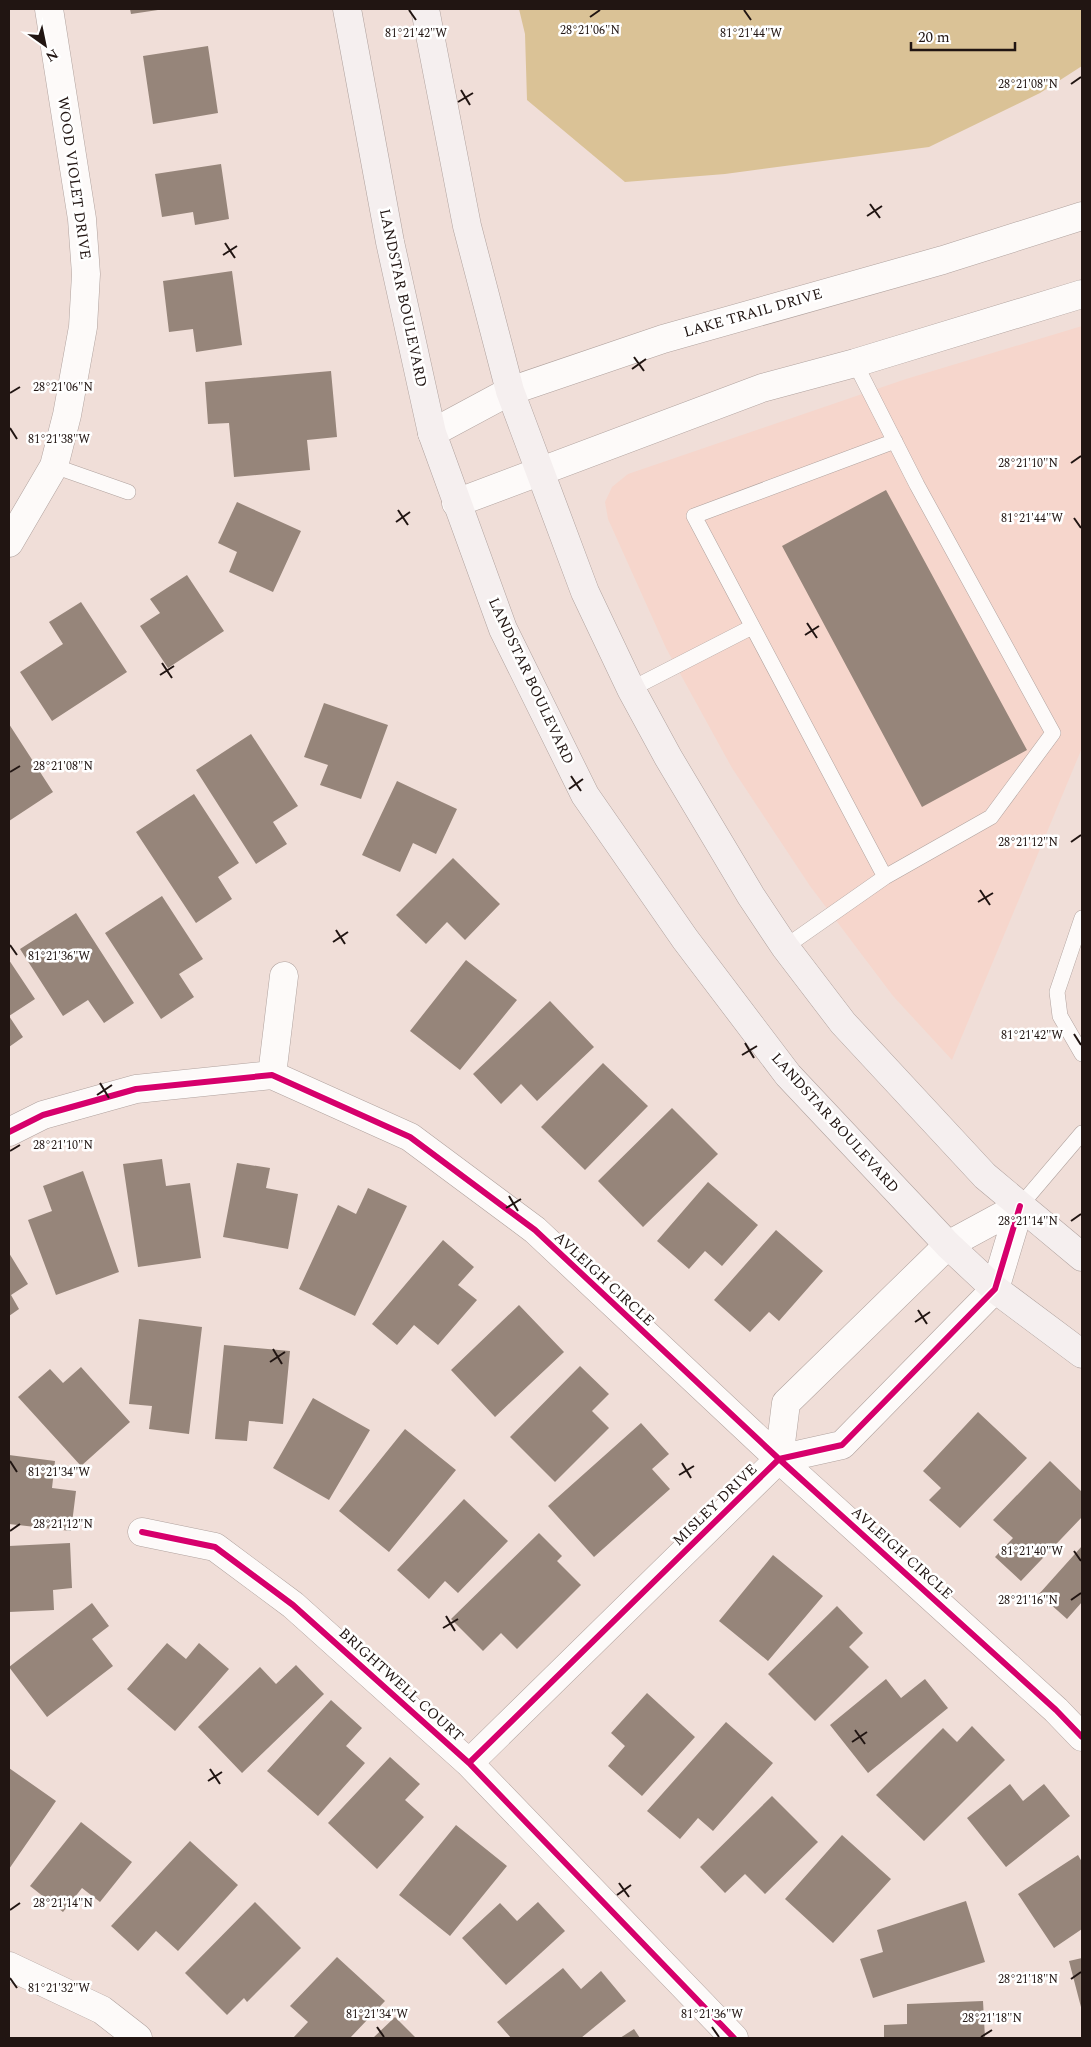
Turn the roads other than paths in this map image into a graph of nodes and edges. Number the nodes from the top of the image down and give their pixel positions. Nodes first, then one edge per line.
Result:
1 (49, 9) edge
2 (347, 9) edge
3 (425, 9) edge
4 (1082, 216) edge
5 (1082, 294) edge
6 (855, 363) junction
7 (510, 391) junction
8 (432, 433) junction
9 (895, 441) junction
10 (54, 466) junction
11 (539, 470) junction
12 (128, 492) dead end
13 (456, 503) junction
14 (9, 543) edge
15 (752, 627) junction
16 (631, 690) junction
17 (885, 877) junction
18 (1082, 918) edge
19 (784, 947) junction
20 (284, 976) dead end
21 (1082, 1054) edge
22 (272, 1076) junction
23 (9, 1132) edge
24 (1082, 1133) edge
25 (1020, 1206) junction
26 (948, 1246) junction
27 (1082, 1257) edge
28 (995, 1289) junction
29 (1082, 1354) edge
30 (779, 1459) junction
31 (142, 1532) dead end
32 (1082, 1737) edge
33 (469, 1763) junction
34 (9, 1966) edge
35 (138, 2038) edge
36 (734, 2038) edge

1 - 10 street, WOOD VIOLET DRIVE
2 - 8 main road, LANDSTAR BOULEVARD
3 - 7 main road
4 - 7 street, LAKE TRAIL DRIVE
5 - 6 street
6 - 9 lane
6 - 11 street
7 - 8 street, LAKE TRAIL DRIVE
7 - 11 main road
8 - 13 main road, LANDSTAR BOULEVARD
9 - 15 lane
9 - 17 lane
10 - 12 lane
10 - 14 street, WOOD VIOLET DRIVE
11 - 13 street
11 - 16 main road
13 - 26 main road, LANDSTAR BOULEVARD
15 - 16 lane
15 - 17 lane
16 - 19 main road
17 - 19 lane
18 - 21 lane
19 - 25 main road
20 - 22 street
22 - 23 street, AVLEIGH CIRCLE
22 - 30 street, AVLEIGH CIRCLE
24 - 25 lane
25 - 26 street
25 - 27 main road
25 - 28 street
26 - 28 main road, LANDSTAR BOULEVARD
26 - 30 street
28 - 29 main road, LANDSTAR BOULEVARD
28 - 30 street
30 - 32 street, AVLEIGH CIRCLE
30 - 33 street, MISLEY DRIVE
31 - 33 street, BRIGHTWELL COURT
33 - 36 street, BRIGHTWELL COURT
34 - 35 street

